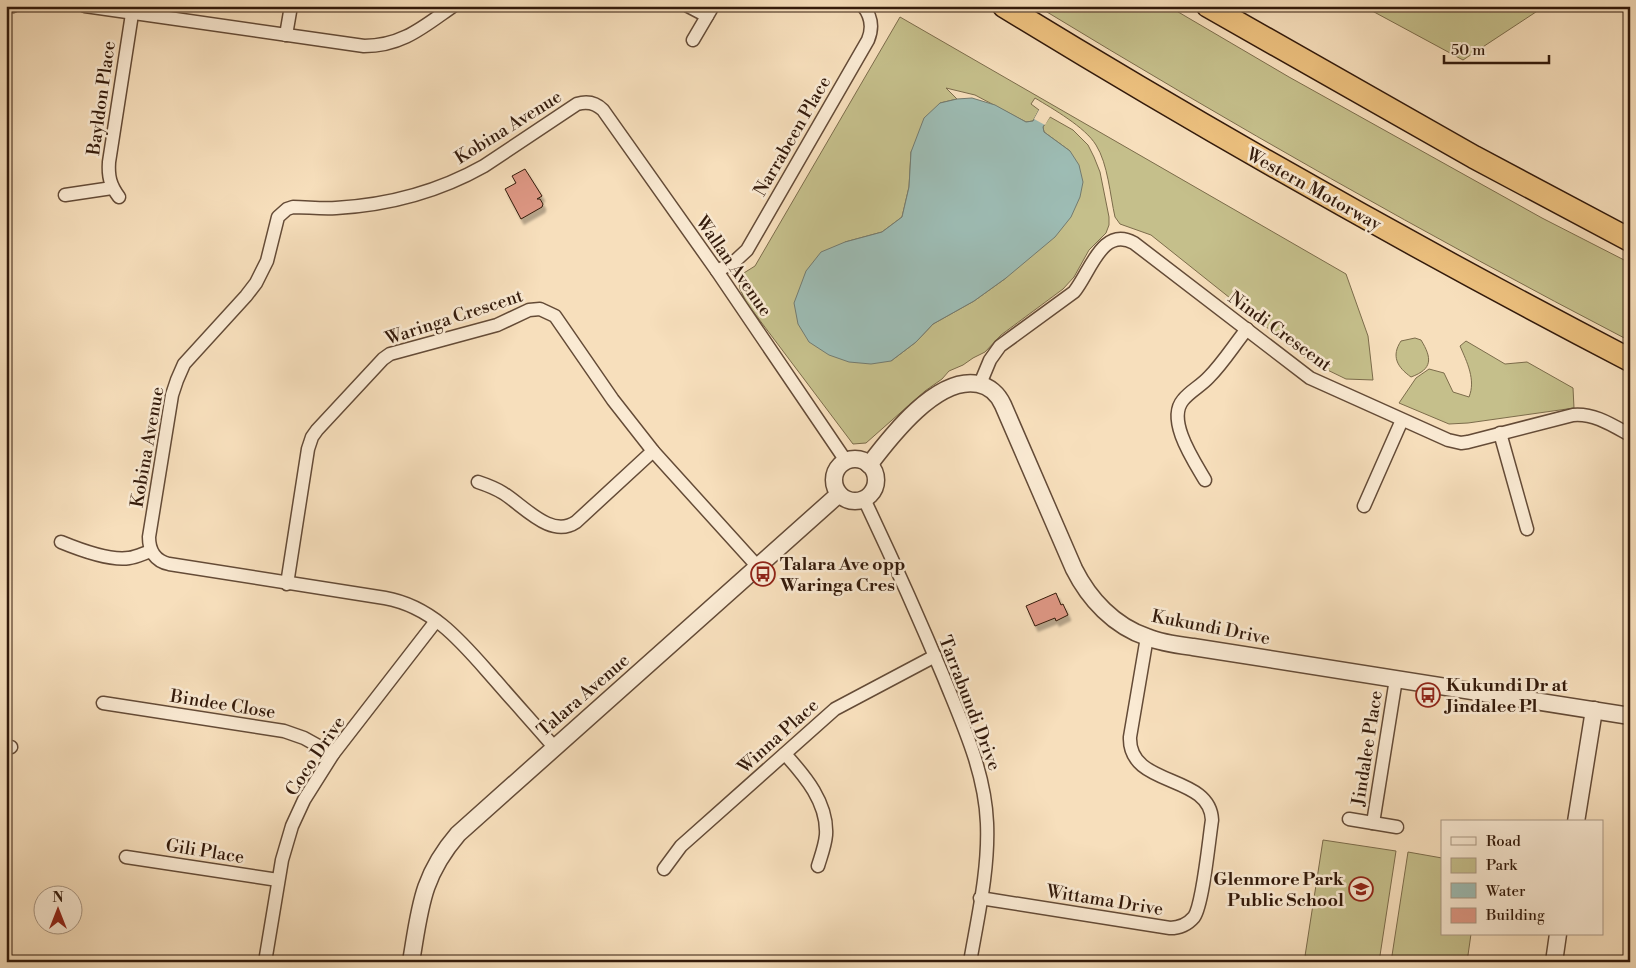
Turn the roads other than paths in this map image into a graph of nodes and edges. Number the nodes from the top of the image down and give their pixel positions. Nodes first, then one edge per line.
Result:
1 (6, 6) edge
2 (12, 6) edge
3 (85, 6) edge
4 (291, 6) edge
5 (453, 6) edge
6 (688, 6) edge
7 (863, 6) edge
8 (1004, 6) edge
9 (1208, 6) edge
10 (710, 11) edge
11 (132, 14) junction
12 (286, 35) junction
13 (693, 40) dead end
14 (585, 102) joint
15 (66, 195) dead end
16 (1630, 240) edge
17 (717, 272) junction
18 (1247, 329) junction
19 (1630, 360) edge
20 (980, 384) junction
21 (1402, 420) junction
22 (1500, 433) junction
23 (1630, 435) edge
24 (653, 451) junction
25 (846, 461) junction
26 (869, 465) junction
27 (1205, 480) dead end
28 (478, 482) dead end
29 (839, 494) junction
30 (864, 499) junction
31 (1364, 506) dead end
32 (1527, 529) dead end
33 (61, 542) dead end
34 (151, 551) junction
35 (758, 567) junction
36 (288, 584) junction
37 (436, 621) junction
38 (1147, 637) junction
39 (935, 656) junction
40 (1396, 679) junction
41 (103, 703) dead end
42 (1594, 710) junction
43 (1630, 716) edge
44 (554, 747) junction
45 (334, 754) junction
46 (785, 754) junction
47 (1349, 820) dead end
48 (1576, 820) edge
49 (1373, 823) junction
50 (1397, 827) dead end
51 (126, 857) dead end
52 (818, 866) dead end
53 (664, 869) dead end
54 (278, 880) junction
55 (980, 898) junction
56 (1558, 936) edge
57 (265, 962) edge
58 (411, 962) edge
59 (970, 962) edge
60 (1554, 962) edge

1 - 2 street
3 - 11 street
4 - 12 street
5 - 12 street
6 - 10 street
7 - 17 street, Narrabeen Place
8 - 19 highway, Western Motorway
9 - 16 highway
10 - 13 street
11 - 12 street
11 - 15 street, Bayldon Place
14 - 17 street, Wallan Avenue
14 - 34 street, Kobina Avenue
17 - 25 street, Wallan Avenue
18 - 20 street, Nindi Crescent
18 - 21 street, Nindi Crescent
18 - 27 street
20 - 26 street
20 - 38 street, Kukundi Drive
21 - 22 street, Nindi Crescent
21 - 31 street
22 - 23 street, Nindi Crescent
22 - 32 street
24 - 28 street
24 - 35 street, Waringa Crescent
24 - 36 street, Waringa Crescent
25 - 26 street
25 - 29 street
26 - 30 street
29 - 30 street
29 - 35 street, Talara Avenue
30 - 39 street, Tarrabundi Drive
33 - 34 street
34 - 36 street
35 - 44 street, Talara Avenue
36 - 37 street
37 - 44 street
37 - 45 street, Coco Drive
38 - 40 street, Kukundi Drive
38 - 55 street, Wittama Drive
39 - 46 street, Winna Place
39 - 55 street, Tarrabundi Drive
40 - 42 street, Kukundi Drive
40 - 49 street, Jindalee Place
41 - 45 street, Bindee Close
42 - 43 street, Kukundi Drive
42 - 48 street
44 - 58 street, Talara Avenue
45 - 54 street, Coco Drive
46 - 52 street
46 - 53 street, Winna Place
47 - 49 street, Jindalee Place
49 - 50 street, Jindalee Place
51 - 54 street, Gili Place
54 - 57 street, Coco Drive
55 - 59 street, Tarrabundi Drive
56 - 60 street

